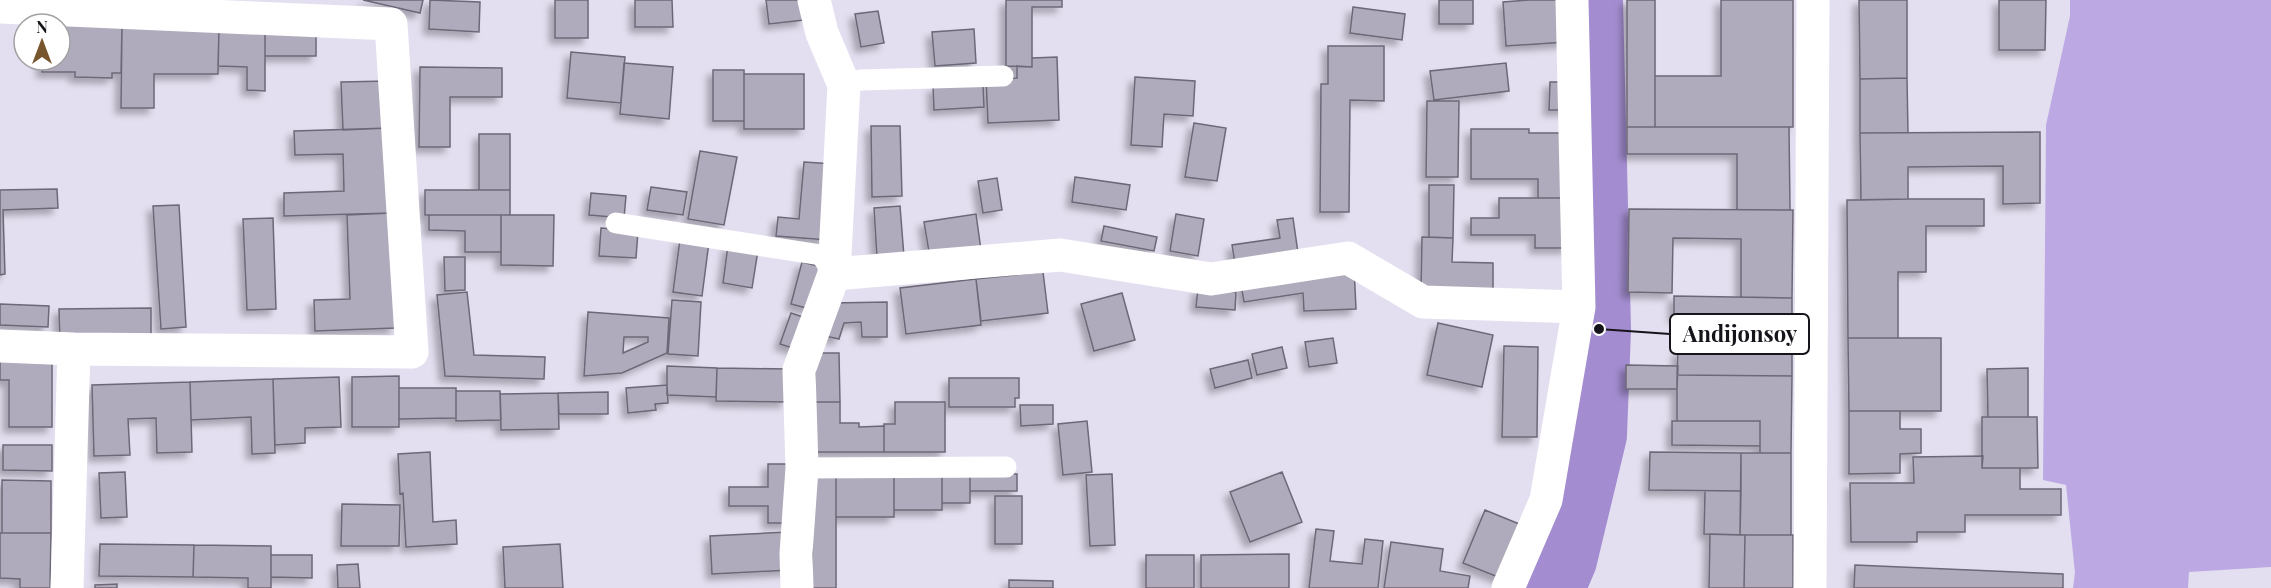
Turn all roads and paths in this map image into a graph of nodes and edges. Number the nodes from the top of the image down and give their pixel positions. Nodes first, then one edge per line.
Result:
1 (814, 0) edge
2 (1572, 0) edge
3 (1813, 0) edge
4 (0, 7) edge
5 (1003, 76) dead end
6 (844, 85) junction
7 (616, 224) dead end
8 (834, 274) junction
9 (1579, 307) junction
10 (0, 346) edge
11 (74, 349) junction
12 (1006, 467) dead end
13 (802, 468) junction
14 (67, 588) edge
15 (796, 588) edge
16 (1508, 588) edge
17 (1810, 588) edge

1 - 6 street
2 - 9 street
3 - 17 street
4 - 11 street
5 - 6 lane
6 - 8 street
7 - 8 lane
8 - 9 street
8 - 13 street
9 - 16 street
10 - 11 street
11 - 14 street
12 - 13 lane
13 - 15 street

